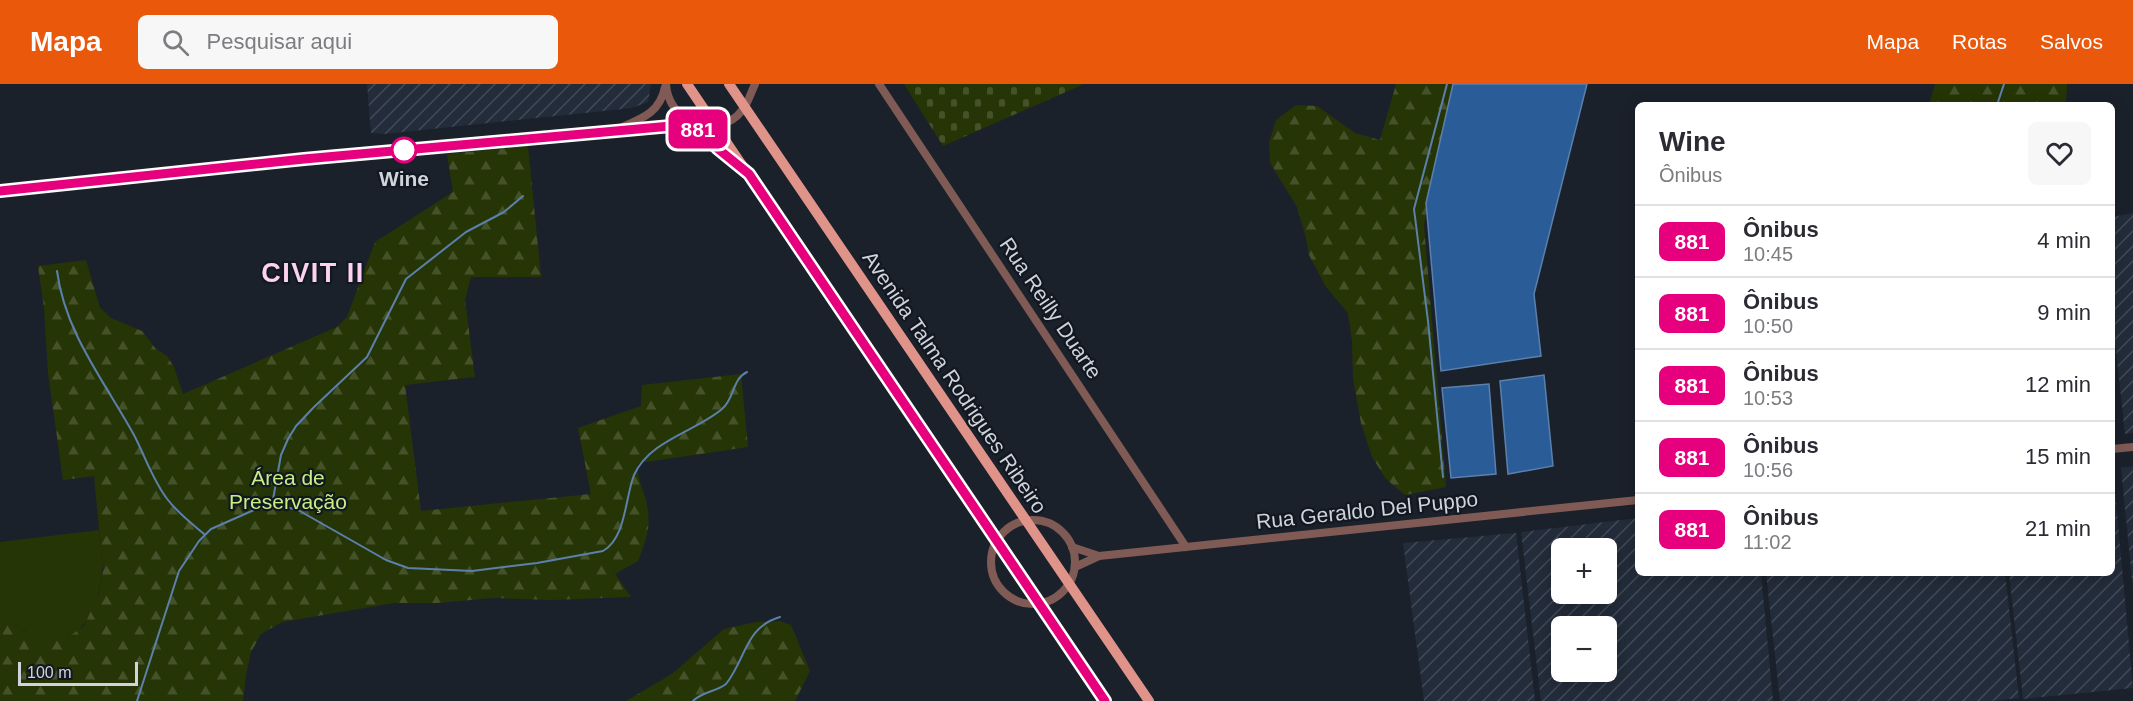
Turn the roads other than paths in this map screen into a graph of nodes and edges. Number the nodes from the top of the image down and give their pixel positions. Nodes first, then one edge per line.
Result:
1 (666, 84) edge
2 (687, 84) edge
3 (729, 84) edge
4 (881, 86) edge
5 (753, 87) edge
6 (745, 107) junction
7 (690, 122) junction
8 (716, 126) junction
9 (612, 131) junction
10 (749, 174) junction
11 (0, 191) edge
12 (2133, 447) edge
13 (2115, 449) edge
14 (1635, 500) edge
15 (1025, 520) junction
16 (998, 540) junction
17 (1072, 546) junction
18 (1186, 546) junction
19 (1099, 556) junction
20 (1075, 567) junction
21 (1069, 584) junction
22 (1040, 603) junction
23 (1105, 701) edge
24 (1149, 701) edge

1 - 7 street
1 - 9 street
2 - 8 main road
3 - 6 main road, Avenida Talma Rodrigues Ribeiro
4 - 18 street, Rua Reilly Duarte
5 - 6 street
6 - 8 street
6 - 15 main road, Avenida Talma Rodrigues Ribeiro
7 - 8 street
7 - 9 street
7 - 10 main road
8 - 10 main road
9 - 11 street
10 - 16 main road
12 - 13 street
14 - 18 street, Rua Geraldo Del Puppo
15 - 16 street
15 - 17 street
15 - 21 main road, Avenida Talma Rodrigues Ribeiro
16 - 22 main road
16 - 22 street
17 - 19 street, Rua Geraldo Del Puppo
17 - 20 street
18 - 19 street, Rua Geraldo Del Puppo
19 - 20 street, Rua Geraldo Del Puppo
20 - 21 street
21 - 22 street
21 - 24 main road, Avenida Talma Rodrigues Ribeiro
22 - 23 main road

